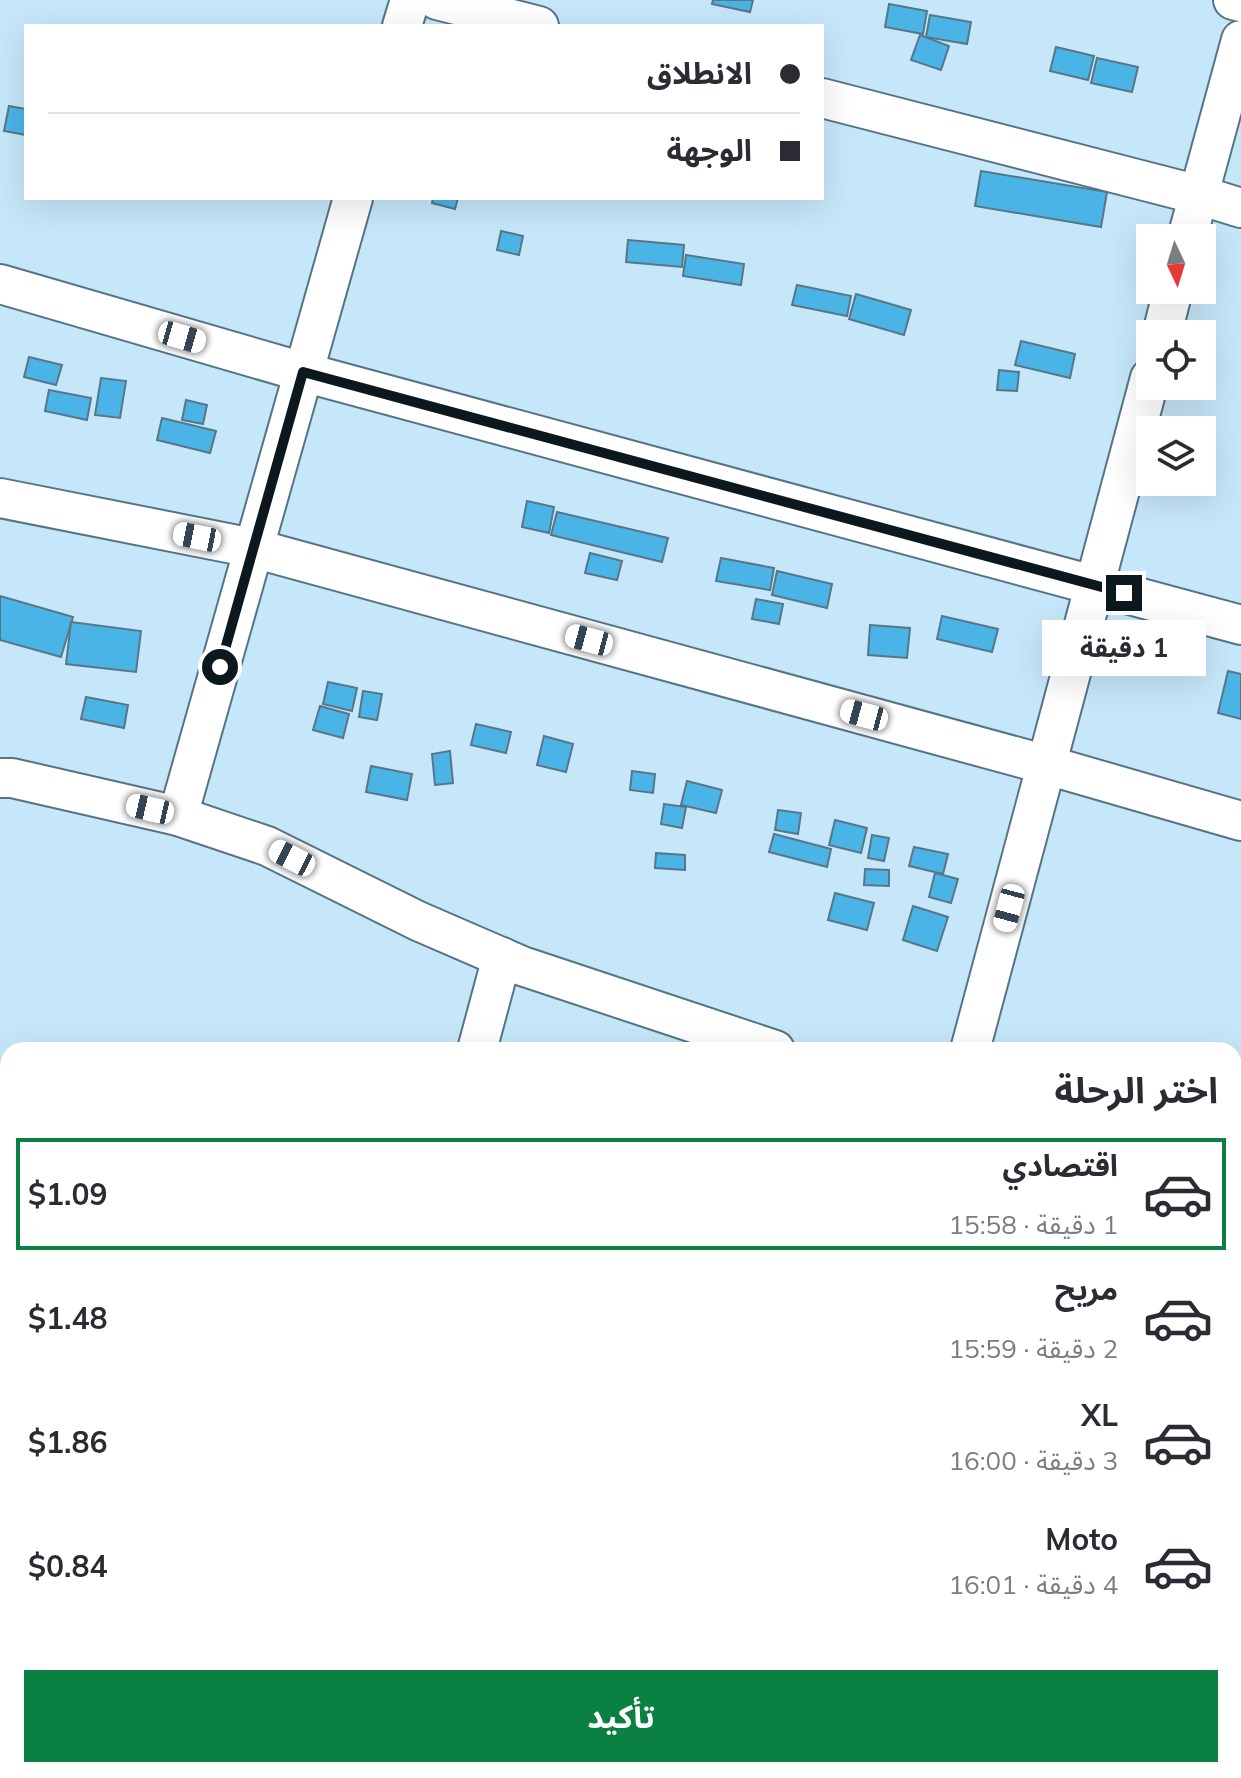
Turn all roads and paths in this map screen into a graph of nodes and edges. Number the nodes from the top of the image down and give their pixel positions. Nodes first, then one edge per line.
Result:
1 (410, 0) edge
2 (437, 0) edge
3 (1233, 0) edge
4 (1241, 2) edge
5 (403, 24) edge
6 (531, 24) edge
7 (1241, 40) edge
8 (824, 99) edge
9 (1199, 195) junction
10 (352, 200) edge
11 (1241, 208) edge
12 (1191, 224) edge
13 (0, 284) edge
14 (303, 372) junction
15 (1144, 400) edge
16 (0, 498) edge
17 (253, 548) junction
18 (1095, 585) junction
19 (1241, 625) edge
20 (1047, 765) junction
21 (0, 778) edge
22 (178, 816) junction
23 (1241, 821) edge
24 (502, 957) junction
25 (479, 1042) edge
26 (751, 1042) edge
27 (972, 1042) edge

1 - 5 street
2 - 6 street
3 - 4 street
7 - 9 street
8 - 9 street
9 - 11 street
9 - 12 street
10 - 14 street
13 - 14 street
14 - 17 street
14 - 18 street
15 - 18 street
16 - 17 street
17 - 20 street
17 - 22 street
18 - 19 street
18 - 20 street
20 - 23 street
20 - 27 street
21 - 22 street
22 - 24 street
24 - 25 street
24 - 26 street

